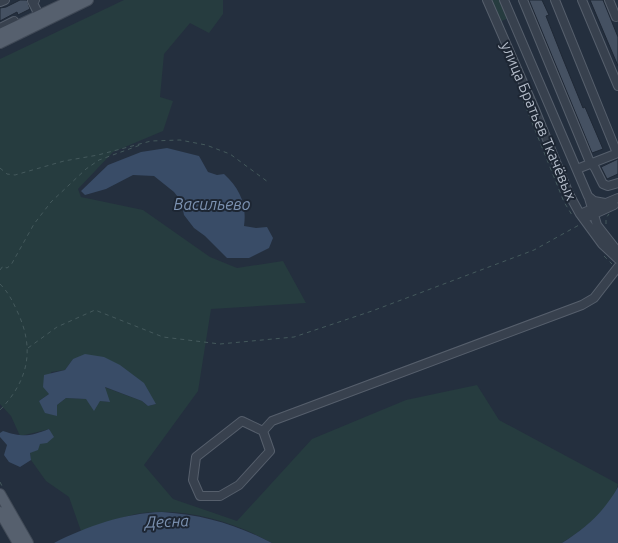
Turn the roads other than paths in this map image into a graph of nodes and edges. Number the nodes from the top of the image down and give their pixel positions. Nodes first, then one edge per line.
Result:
1 (5, 0) edge
2 (35, 0) edge
3 (72, 0) edge
4 (88, 0) edge
5 (487, 0) edge
6 (504, 0) edge
7 (524, 0) edge
8 (555, 0) edge
9 (582, 0) edge
10 (609, 0) edge
11 (0, 2) edge
12 (59, 3) edge
13 (39, 15) junction
14 (617, 19) edge
15 (14, 21) dead end
16 (0, 28) edge
17 (516, 30) junction
18 (0, 34) edge
19 (503, 37) junction
20 (0, 43) edge
21 (524, 49) junction
22 (511, 55) junction
23 (618, 86) edge
24 (617, 153) edge
25 (592, 164) junction
26 (577, 169) junction
27 (618, 183) edge
28 (588, 196) junction
29 (618, 198) edge
30 (611, 207) edge
31 (593, 211) junction
32 (581, 219) junction
33 (596, 226) junction
34 (618, 252) edge
35 (618, 259) edge
36 (618, 267) edge
37 (263, 431) junction
38 (0, 494) edge
39 (0, 512) edge
40 (18, 543) edge
41 (28, 543) edge

1 - 11 street
2 - 13 street
3 - 12 main road
4 - 20 main road
5 - 19 street, улица Братьев Ткачёвых
6 - 17 street, улица Братьев Ткачёвых
7 - 25 street
8 - 24 street
9 - 23 street
10 - 14 street
12 - 13 main road
13 - 18 main road
15 - 16 street
17 - 19 street
17 - 21 street, улица Братьев Ткачёвых
19 - 22 street, улица Братьев Ткачёвых
21 - 22 street
21 - 26 street, улица Братьев Ткачёвых
22 - 32 street, улица Братьев Ткачёвых
24 - 25 street
25 - 26 street
25 - 27 street
26 - 28 street, улица Братьев Ткачёвых
28 - 30 street
28 - 31 street, улица Братьев Ткачёвых
29 - 30 street
30 - 31 street
30 - 33 street
31 - 32 street
31 - 33 street, улица Братьев Ткачёвых
32 - 35 street, улица Братьев Ткачёвых
33 - 34 street
36 - 37 street
37 - 37 street
38 - 41 main road
39 - 40 main road

